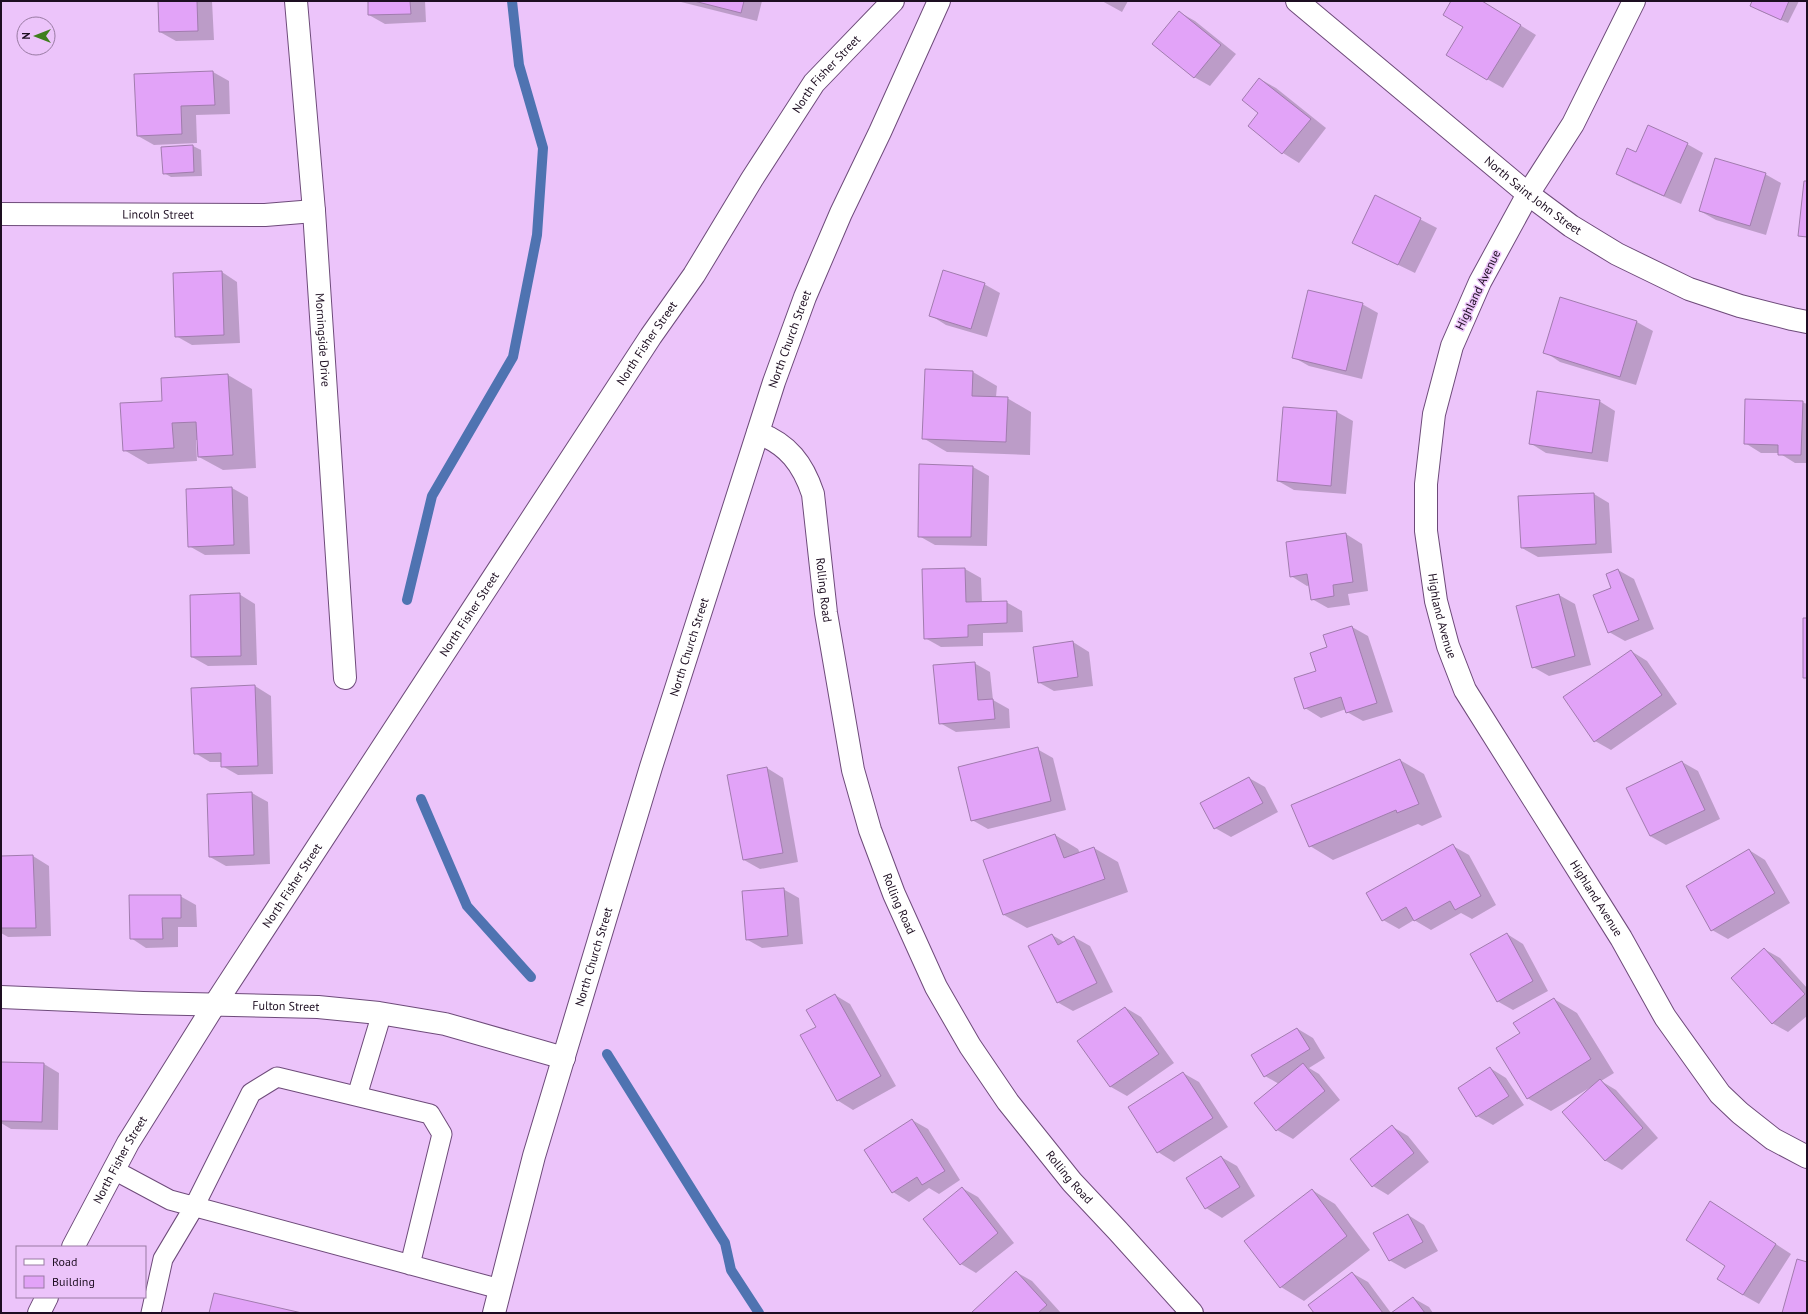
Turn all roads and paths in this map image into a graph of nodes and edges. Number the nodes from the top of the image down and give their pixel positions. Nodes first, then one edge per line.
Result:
1 (296, 1) edge
2 (893, 1) edge
3 (939, 1) edge
4 (1297, 1) edge
5 (1634, 1) edge
6 (1528, 194) junction
7 (314, 211) junction
8 (1, 214) edge
9 (1807, 322) edge
10 (758, 433) junction
11 (345, 678) dead end
12 (1, 997) edge
13 (215, 1004) junction
14 (382, 1013) junction
15 (564, 1058) junction
16 (357, 1096) junction
17 (1807, 1157) edge
18 (114, 1170) junction
19 (194, 1207) junction
20 (73, 1246) edge
21 (410, 1265) junction
22 (500, 1289) junction
23 (46, 1298) edge
24 (39, 1313) edge
25 (151, 1313) edge
26 (494, 1313) edge
27 (1192, 1313) edge

1 - 7 street, Morningside Drive
2 - 13 street, North Fisher Street
3 - 10 street, North Church Street
4 - 6 street, North Saint John Street
5 - 6 street, Highland Avenue
6 - 9 street, North Saint John Street
6 - 17 street, Highland Avenue
7 - 8 street, Lincoln Street
7 - 11 street, Morningside Drive
10 - 15 street, North Church Street
10 - 27 street, Rolling Road
12 - 13 street, Fulton Street
13 - 14 street, Fulton Street
13 - 18 street, North Fisher Street
14 - 15 street, Fulton Street
14 - 16 lane
15 - 22 street, North Church Street
16 - 19 lane
16 - 21 lane
18 - 19 lane
18 - 20 street, North Fisher Street
19 - 21 lane
19 - 25 lane
21 - 22 lane
22 - 26 street, North Church Street
23 - 24 street

